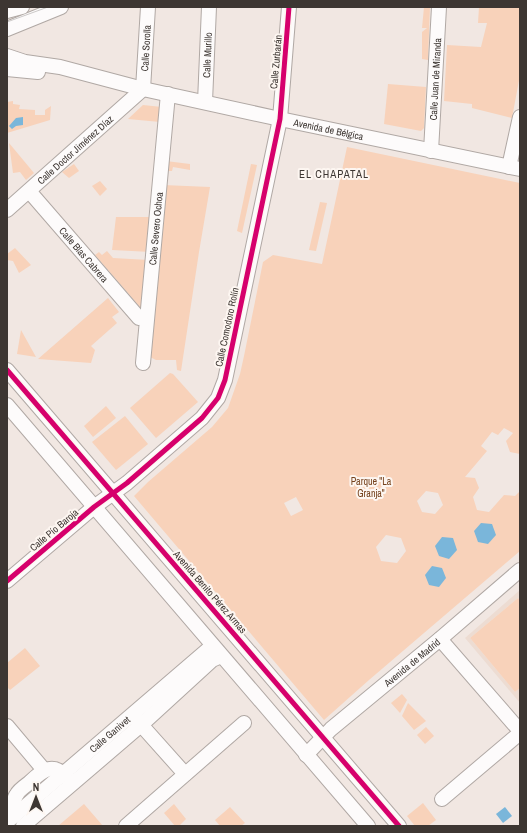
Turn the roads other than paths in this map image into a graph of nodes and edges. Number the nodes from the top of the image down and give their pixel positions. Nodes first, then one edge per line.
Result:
1 (61, 7) edge
2 (148, 7) edge
3 (209, 7) edge
4 (289, 7) edge
5 (439, 7) edge
6 (7, 29) edge
7 (7, 56) edge
8 (7, 69) edge
9 (90, 74) junction
10 (143, 88) junction
11 (168, 94) junction
12 (205, 102) junction
13 (520, 116) edge
14 (280, 119) junction
15 (431, 151) junction
16 (515, 168) edge
17 (29, 191) junction
18 (7, 210) edge
19 (138, 318) dead end
20 (143, 363) dead end
21 (7, 370) edge
22 (7, 405) edge
23 (113, 493) junction
24 (94, 507) junction
25 (520, 570) edge
26 (7, 581) edge
27 (440, 639) junction
28 (217, 651) junction
29 (136, 720) junction
30 (244, 723) dead end
31 (7, 726) edge
32 (520, 732) edge
33 (323, 738) junction
34 (306, 755) junction
35 (44, 770) junction
36 (185, 774) junction
37 (68, 778) junction
38 (442, 799) dead end
39 (15, 821) edge
40 (126, 826) edge
41 (368, 826) edge
42 (399, 826) edge

1 - 6 street
2 - 10 street, Calle Sorolla
3 - 12 street, Calle Murillo
4 - 14 street, Calle Zurbarán
5 - 15 street, Calle Juan de Miranda
7 - 9 street, Avenida de Bélgica
8 - 9 street, Avenida de Bélgica
9 - 10 street, Avenida de Bélgica
10 - 11 street, Avenida de Bélgica
10 - 17 street, Calle Doctor Jiménez Díaz
11 - 12 street, Avenida de Bélgica
11 - 20 street, Calle Severo Ochoa
12 - 14 street, Avenida de Bélgica
13 - 16 street
14 - 15 street, Avenida de Bélgica
14 - 23 street, Calle Comodoro Rolín
15 - 16 street, Avenida de Bélgica
17 - 18 street, Calle Doctor Jiménez Díaz
17 - 19 street, Calle Blas Cabrera
21 - 23 street, Avenida Benito Pérez Armas
22 - 24 street
23 - 24 street, Calle Pío Baroja
23 - 33 street, Avenida Benito Pérez Armas
24 - 26 street, Calle Pío Baroja
24 - 28 street
25 - 27 street, Avenida de Madrid
27 - 32 street
27 - 33 street, Avenida de Madrid
28 - 29 street, Calle Ganivet
28 - 34 street
29 - 36 street
29 - 37 street, Calle Ganivet
30 - 36 street
31 - 35 street
32 - 38 street
33 - 34 street, Avenida de Madrid
33 - 42 street, Avenida Benito Pérez Armas
34 - 41 street
35 - 37 street
35 - 39 street
36 - 40 street
37 - 39 street, Calle Ganivet

